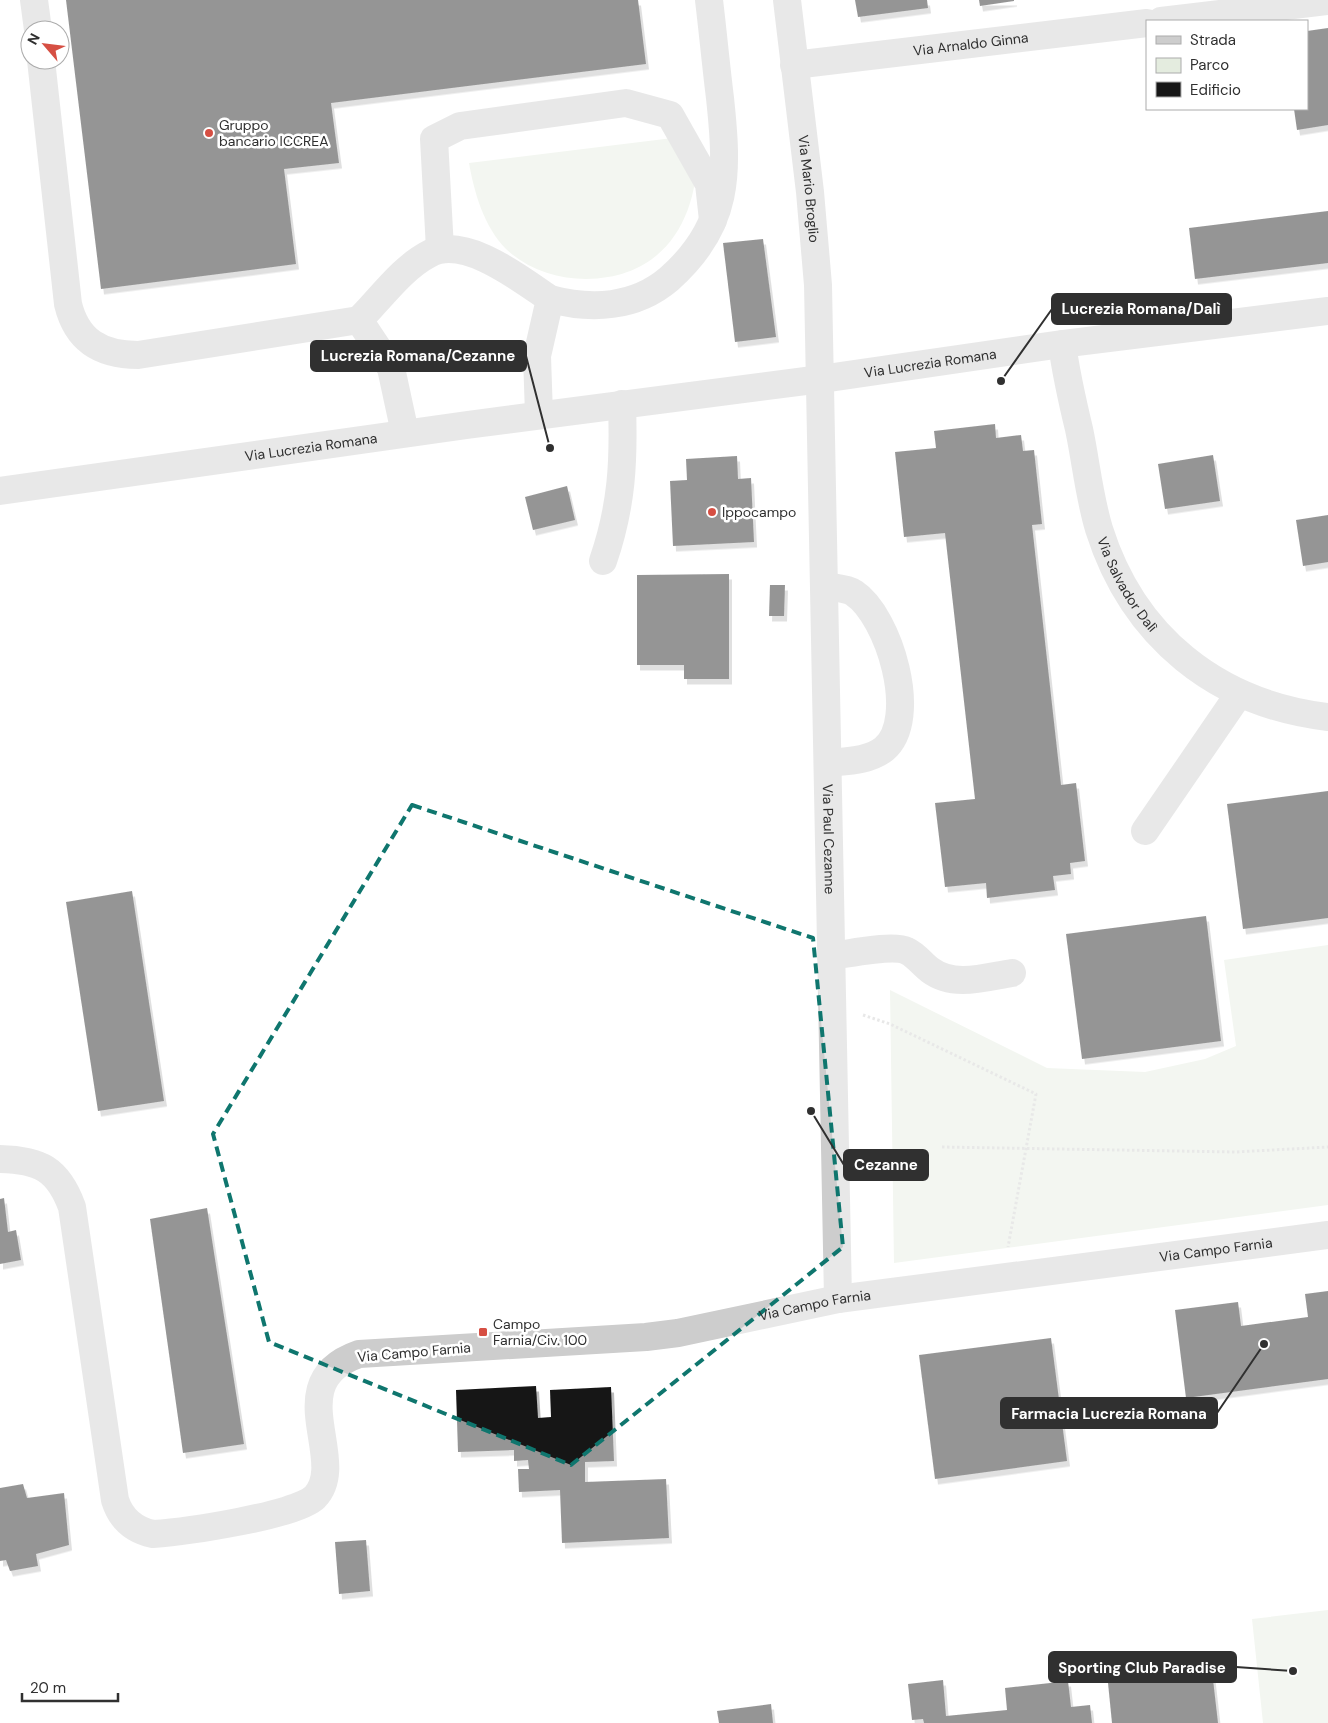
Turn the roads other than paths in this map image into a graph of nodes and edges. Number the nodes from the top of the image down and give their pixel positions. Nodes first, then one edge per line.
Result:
1 (34, 0) edge
2 (709, 0) edge
3 (786, 0) edge
4 (1328, 1) edge
5 (37, 20) edge
6 (1169, 20) edge
7 (1146, 23) edge
8 (794, 65) junction
9 (42, 70) edge
10 (713, 220) junction
11 (440, 249) junction
12 (550, 299) junction
13 (1328, 311) edge
14 (359, 320) junction
15 (1062, 344) junction
16 (821, 379) junction
17 (622, 404) junction
18 (539, 415) junction
19 (405, 433) junction
20 (0, 491) edge
21 (603, 561) dead end
22 (825, 586) junction
23 (1239, 694) junction
24 (1328, 717) edge
25 (828, 763) junction
26 (1145, 830) dead end
27 (831, 956) junction
28 (1012, 973) dead end
29 (0, 1159) edge
30 (1328, 1235) edge
31 (838, 1299) junction

1 - 5 street
2 - 10 street
3 - 8 street, Via Mario Broglio
4 - 6 street
7 - 8 street, Via Arnaldo Ginna
8 - 16 street, Via Mario Broglio
9 - 14 street
10 - 11 street
10 - 12 street
11 - 12 street
11 - 14 street
12 - 18 street
13 - 15 street, Via Lucrezia Romana
14 - 19 street
15 - 16 street, Via Lucrezia Romana
15 - 23 street, Via Salvador Dalì
16 - 17 street, Via Lucrezia Romana
16 - 22 street, Via Paul Cezanne
17 - 18 street, Via Lucrezia Romana
17 - 21 street
18 - 19 street, Via Lucrezia Romana
19 - 20 street, Via Lucrezia Romana
22 - 25 street, Via Paul Cezanne
22 - 25 street
23 - 24 street, Via Salvador Dalì
23 - 26 street
25 - 27 street, Via Paul Cezanne
27 - 28 street
27 - 31 street, Via Paul Cezanne
29 - 31 street, Via Campo Farnia
30 - 31 street, Via Campo Farnia

